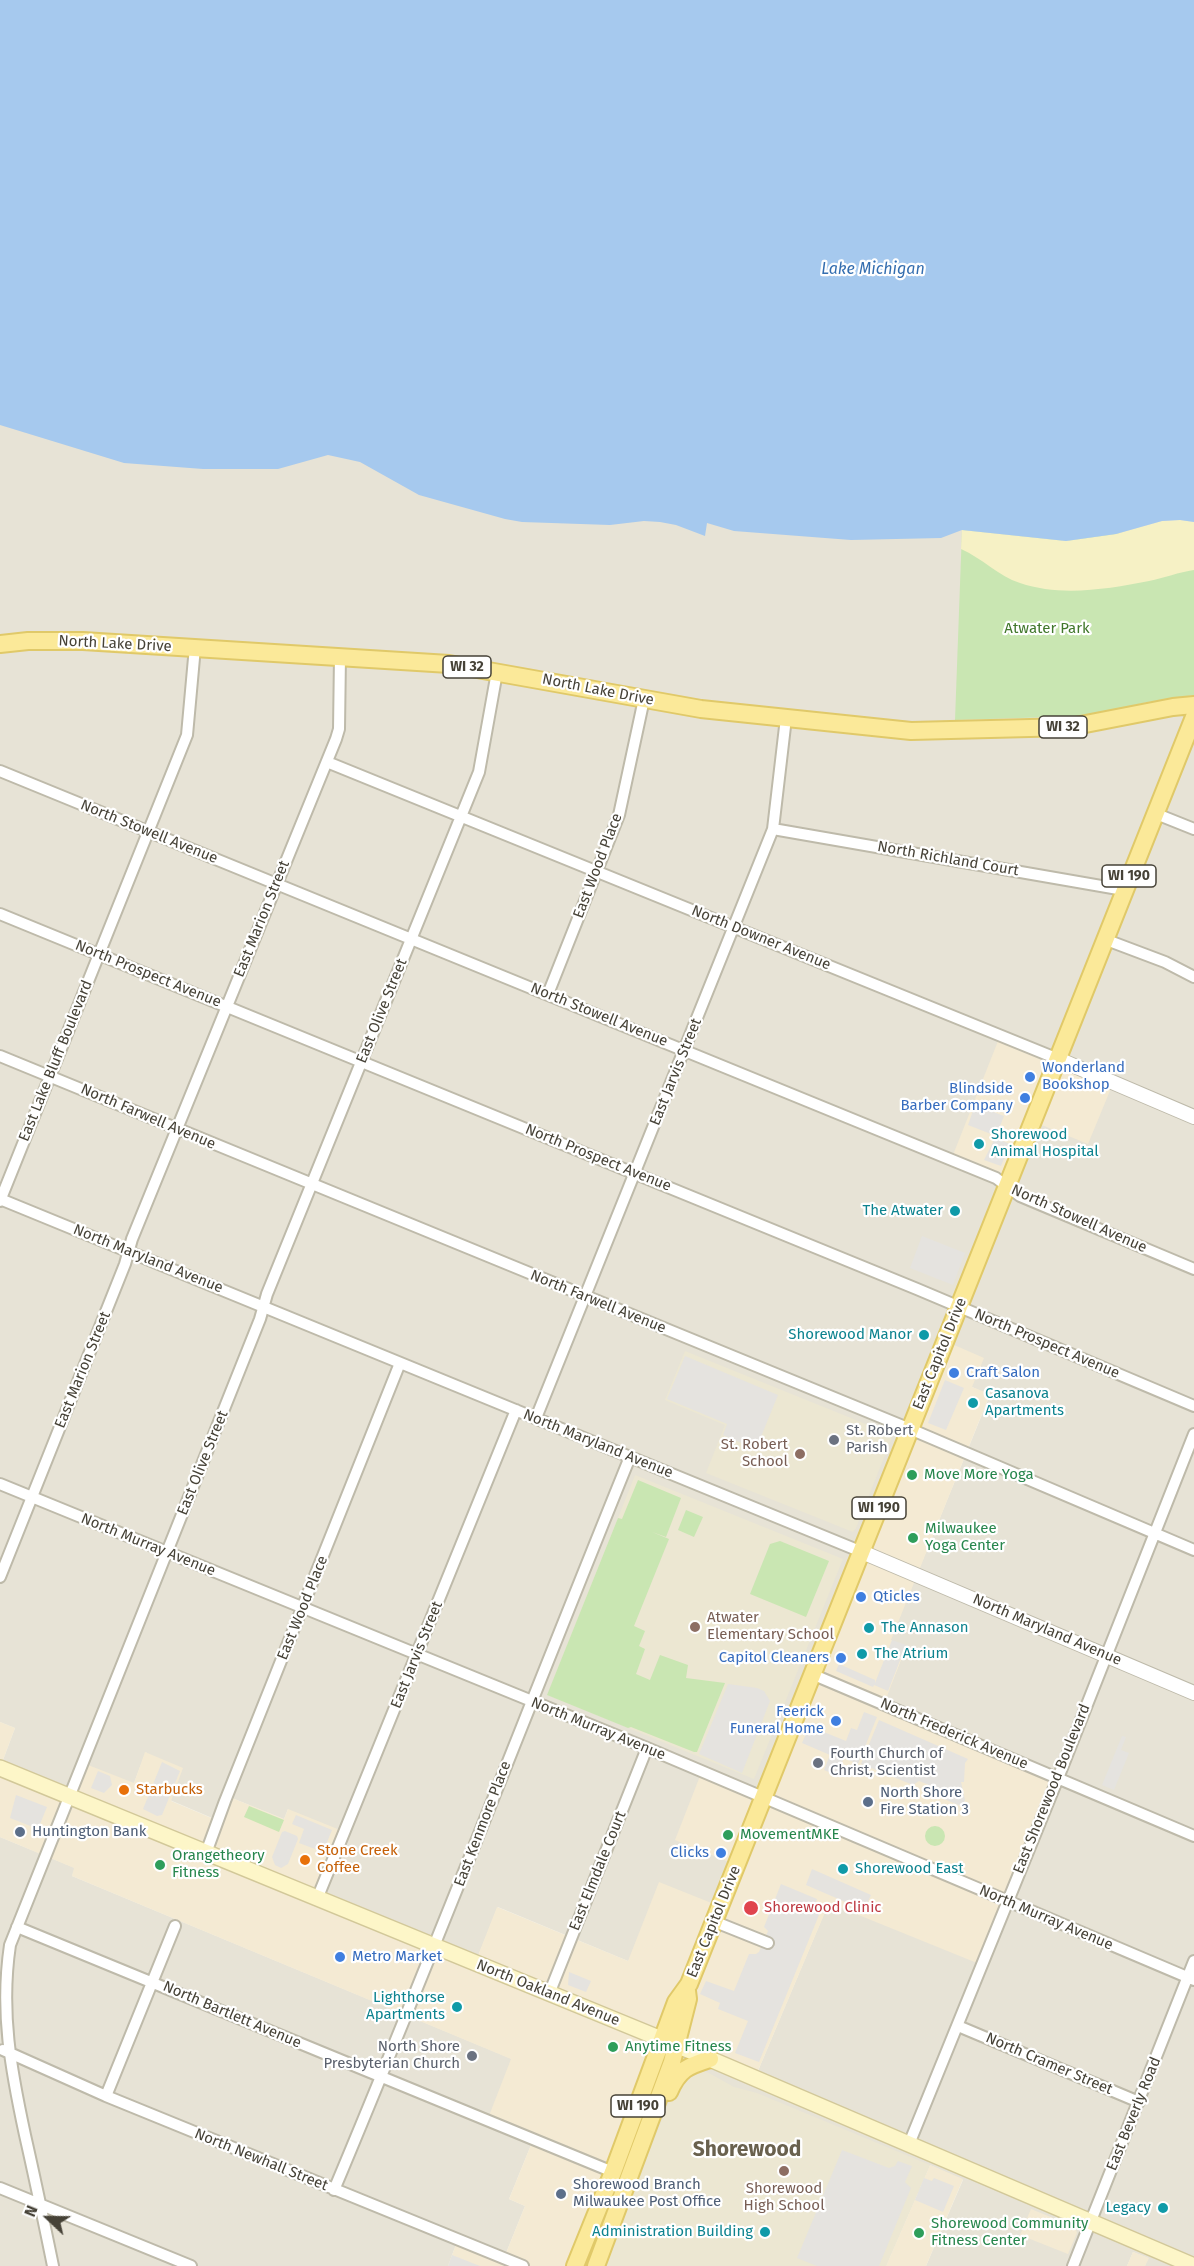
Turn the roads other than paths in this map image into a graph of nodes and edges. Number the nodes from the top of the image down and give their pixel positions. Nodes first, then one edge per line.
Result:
1 (0, 645) edge
2 (195, 647) junction
3 (340, 656) junction
4 (497, 672) junction
5 (644, 699) junction
6 (1194, 705) edge
7 (1194, 717) edge
8 (786, 718) junction
9 (327, 762) junction
10 (0, 771) edge
11 (1154, 813) junction
12 (460, 817) junction
13 (773, 829) junction
14 (1194, 829) edge
15 (148, 831) junction
16 (597, 872) junction
17 (277, 883) junction
18 (1124, 890) junction
19 (0, 914) edge
20 (734, 927) junction
21 (412, 939) junction
22 (1104, 939) junction
23 (99, 953) junction
24 (1194, 977) edge
25 (548, 994) junction
26 (227, 1006) junction
27 (684, 1050) junction
28 (0, 1056) edge
29 (1058, 1059) junction
30 (362, 1062) junction
31 (50, 1077) junction
32 (1194, 1117) edge
33 (177, 1130) junction
34 (635, 1173) junction
35 (312, 1185) junction
36 (1006, 1187) junction
37 (0, 1200) edge
38 (129, 1252) junction
39 (1194, 1269) edge
40 (586, 1297) junction
41 (263, 1306) junction
42 (959, 1307) junction
43 (400, 1363) junction
44 (1194, 1406) edge
45 (516, 1410) junction
46 (536, 1418) junction
47 (910, 1429) junction
48 (1194, 1434) edge
49 (630, 1457) junction
50 (0, 1484) edge
51 (32, 1497) junction
52 (1155, 1534) junction
53 (1194, 1550) edge
54 (862, 1552) junction
55 (167, 1553) junction
56 (0, 1577) edge
57 (303, 1608) junction
58 (417, 1655) junction
59 (1106, 1655) junction
60 (814, 1675) junction
61 (1194, 1693) edge
62 (531, 1701) junction
63 (647, 1748) junction
64 (0, 1768) edge
65 (1058, 1778) junction
66 (69, 1797) junction
67 (765, 1798) junction
68 (1194, 1836) edge
69 (206, 1853) junction
70 (317, 1899) junction
71 (1007, 1902) junction
72 (713, 1921) junction
73 (175, 1926) dead end
74 (17, 1928) junction
75 (768, 1943) dead end
76 (435, 1947) junction
77 (1194, 1961) edge
78 (1191, 1979) edge
79 (152, 1982) junction
80 (549, 1994) junction
81 (958, 2026) junction
82 (669, 2042) junction
83 (3, 2050) edge
84 (710, 2059) junction
85 (381, 2077) junction
86 (106, 2096) junction
87 (1139, 2102) junction
88 (909, 2144) junction
89 (636, 2160) junction
90 (613, 2172) junction
91 (0, 2188) edge
92 (334, 2190) junction
93 (40, 2205) junction
94 (1091, 2222) junction
95 (599, 2260) edge
96 (53, 2266) edge
97 (191, 2266) edge
98 (523, 2266) edge
99 (575, 2266) edge
100 (1072, 2266) edge
101 (1194, 2266) edge

1 - 2 main road, North Lake Drive / WI 32
2 - 3 main road, North Lake Drive / WI 32
2 - 15 street, East Lake Bluff Boulevard
3 - 4 main road, North Lake Drive / WI 32
3 - 9 street, East Marion Street
4 - 5 main road, North Lake Drive / WI 32
4 - 12 street, East Olive Street
5 - 8 main road, North Lake Drive / WI 32
5 - 16 street, East Wood Place
6 - 8 main road, North Lake Drive / WI 32
7 - 11 main road, East Capitol Drive / WI 190
8 - 13 street, East Jarvis Street
9 - 12 street, North Downer Avenue
9 - 17 street, East Marion Street
10 - 15 street, North Stowell Avenue
11 - 14 street
11 - 18 main road, East Capitol Drive / WI 190
12 - 16 street, North Downer Avenue
12 - 21 street, East Olive Street
13 - 18 street, North Richland Court
13 - 20 street, East Jarvis Street
15 - 17 street, North Stowell Avenue
15 - 23 street, East Lake Bluff Boulevard
16 - 20 street, North Downer Avenue
16 - 25 street, East Wood Place
17 - 21 street, North Stowell Avenue
17 - 26 street, East Marion Street
18 - 22 main road, East Capitol Drive / WI 190
19 - 23 street, North Prospect Avenue
20 - 27 street, East Jarvis Street
20 - 29 street, North Downer Avenue
21 - 25 street, North Stowell Avenue
21 - 30 street, East Olive Street
22 - 24 street
22 - 29 main road, East Capitol Drive / WI 190
23 - 26 street, North Prospect Avenue
23 - 31 street, East Lake Bluff Boulevard
25 - 27 street, North Stowell Avenue
26 - 30 street, North Prospect Avenue
26 - 33 street, East Marion Street
27 - 34 street, East Jarvis Street
27 - 36 street, North Stowell Avenue
28 - 31 street, North Farwell Avenue
29 - 32 street, North Downer Avenue
29 - 36 main road, East Capitol Drive / WI 190
30 - 34 street, North Prospect Avenue
30 - 35 street, East Olive Street
31 - 33 street, North Farwell Avenue
31 - 37 street, East Lake Bluff Boulevard
33 - 35 street, North Farwell Avenue
33 - 38 street, East Marion Street
34 - 40 street, East Jarvis Street
34 - 42 street, North Prospect Avenue
35 - 40 street, North Farwell Avenue
35 - 41 street, East Olive Street
36 - 39 street, North Stowell Avenue
36 - 42 main road, East Capitol Drive / WI 190
37 - 38 street, North Maryland Avenue
38 - 41 street, North Maryland Avenue
38 - 51 street, East Marion Street
40 - 46 street, East Jarvis Street
40 - 47 street, North Farwell Avenue
41 - 43 street, North Maryland Avenue
41 - 55 street, East Olive Street
42 - 44 street, North Prospect Avenue
42 - 47 main road, East Capitol Drive / WI 190
43 - 45 street, North Maryland Avenue
43 - 57 street, East Wood Place
45 - 46 street, North Maryland Avenue
45 - 58 street, East Jarvis Street
46 - 49 street, North Maryland Avenue
47 - 52 street, North Farwell Avenue
47 - 54 main road, East Capitol Drive / WI 190
48 - 52 street, East Shorewood Boulevard
49 - 54 street, North Maryland Avenue
49 - 62 street, East Kenmore Place
50 - 51 street, North Murray Avenue
51 - 55 street, North Murray Avenue
51 - 56 street, East Marion Street
52 - 53 street, North Farwell Avenue
52 - 59 street, East Shorewood Boulevard
54 - 59 street, North Maryland Avenue
54 - 60 main road, East Capitol Drive / WI 190
55 - 57 street, North Murray Avenue
55 - 66 street, East Olive Street
57 - 58 street, North Murray Avenue
57 - 69 street, East Wood Place
58 - 62 street, North Murray Avenue
58 - 70 street, East Jarvis Street
59 - 61 street, North Maryland Avenue
59 - 65 street, East Shorewood Boulevard
60 - 65 street, North Frederick Avenue
60 - 67 main road, East Capitol Drive / WI 190
62 - 63 street, North Murray Avenue
62 - 76 street, East Kenmore Place
63 - 67 street, North Murray Avenue
63 - 80 street, East Elmdale Court
64 - 66 main road, North Oakland Avenue
65 - 68 street, North Frederick Avenue
65 - 71 street, East Shorewood Boulevard
66 - 69 main road, North Oakland Avenue
66 - 74 street, East Olive Street
67 - 71 street, North Murray Avenue
67 - 72 main road, East Capitol Drive / WI 190
69 - 70 main road, North Oakland Avenue
70 - 76 main road, North Oakland Avenue
71 - 78 street, North Murray Avenue
71 - 81 street, East Shorewood Boulevard
72 - 75 street
72 - 82 main road, East Capitol Drive / WI 190
73 - 79 street
74 - 79 street, North Bartlett Avenue
74 - 83 street, East Olive Street
76 - 80 main road, North Oakland Avenue
76 - 85 street, East Kenmore Place
77 - 78 street, East Beverly Road
78 - 87 street, East Beverly Road
79 - 85 street, North Bartlett Avenue
79 - 86 street
80 - 82 main road, North Oakland Avenue
81 - 87 street, North Cramer Street
81 - 88 street, East Shorewood Boulevard
82 - 84 main road, North Oakland Avenue
82 - 89 main road, East Capitol Drive / WI 190
82 - 90 main road, East Capitol Drive / WI 190
83 - 86 street, North Newhall Street
83 - 93 street, East Olive Street
84 - 88 main road, North Oakland Avenue
84 - 89 main road
85 - 90 street, North Bartlett Avenue
85 - 92 street, East Kenmore Place
86 - 92 street, North Newhall Street
87 - 94 street, East Beverly Road
88 - 94 main road, North Oakland Avenue
89 - 95 main road, East Capitol Drive / WI 190
90 - 95 main road
90 - 99 main road, East Capitol Drive / WI 190
91 - 93 street
92 - 98 street, North Newhall Street
93 - 96 street, East Olive Street
93 - 97 street
94 - 100 street, East Beverly Road
94 - 101 main road, North Oakland Avenue

